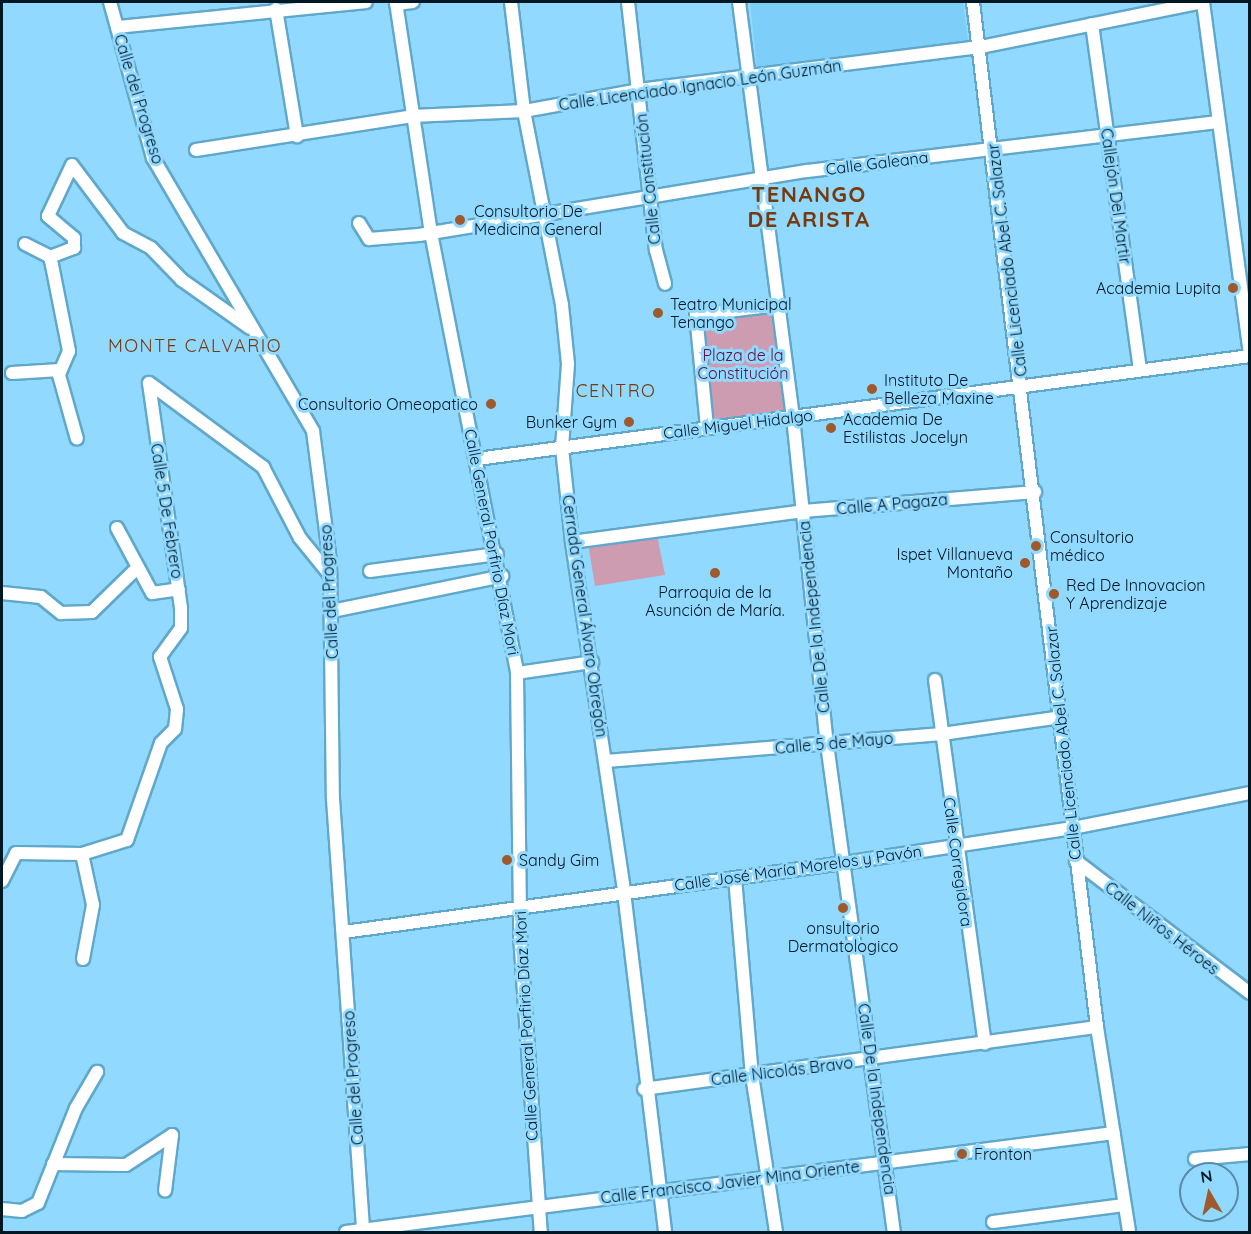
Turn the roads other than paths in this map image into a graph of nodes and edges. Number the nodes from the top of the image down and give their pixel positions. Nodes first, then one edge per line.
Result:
1 (110, 2) edge
2 (366, 2) edge
3 (413, 2) edge
4 (511, 2) edge
5 (628, 2) edge
6 (739, 2) edge
7 (974, 2) edge
8 (1202, 2) edge
9 (396, 3) edge
10 (276, 9) junction
11 (1092, 24) junction
12 (117, 27) junction
13 (981, 47) junction
14 (748, 77) junction
15 (639, 90) junction
16 (524, 111) junction
17 (412, 116) junction
18 (1218, 122) junction
19 (297, 136) junction
20 (1108, 136) junction
21 (994, 149) junction
22 (196, 150) dead end
23 (760, 179) junction
24 (649, 197) junction
25 (548, 214) junction
26 (359, 223) dead end
27 (431, 233) junction
28 (25, 244) dead end
29 (50, 257) junction
30 (665, 284) dead end
31 (777, 305) junction
32 (252, 329) junction
33 (1250, 355) edge
34 (1140, 368) junction
35 (60, 370) junction
36 (12, 374) dead end
37 (1022, 384) junction
38 (793, 417) junction
39 (707, 427) junction
40 (77, 439) dead end
41 (562, 448) junction
42 (477, 459) junction
43 (1035, 492) junction
44 (803, 511) junction
45 (117, 528) dead end
46 (572, 542) junction
47 (497, 554) junction
48 (136, 569) junction
49 (370, 571) dead end
50 (330, 575) junction
51 (502, 576) junction
52 (179, 589) junction
53 (2, 593) edge
54 (332, 611) junction
55 (592, 662) junction
56 (517, 673) junction
57 (935, 680) dead end
58 (1061, 717) junction
59 (942, 734) junction
60 (827, 744) junction
61 (606, 761) junction
62 (1250, 794) edge
63 (1073, 828) junction
64 (954, 845) junction
65 (82, 854) junction
66 (1076, 861) junction
67 (844, 863) junction
68 (735, 878) junction
69 (2, 881) edge
70 (624, 892) junction
71 (519, 907) junction
72 (344, 932) junction
73 (82, 959) dead end
74 (1250, 993) edge
75 (1097, 1027) junction
76 (985, 1044) junction
77 (872, 1060) junction
78 (97, 1072) dead end
79 (752, 1075) junction
80 (645, 1089) junction
81 (1114, 1133) junction
82 (1250, 1154) edge
83 (1195, 1159) dead end
84 (887, 1161) junction
85 (53, 1164) junction
86 (767, 1179) junction
87 (165, 1191) dead end
88 (659, 1191) junction
89 (1124, 1205) junction
90 (539, 1208) junction
91 (2, 1209) edge
92 (993, 1222) dead end
93 (451, 1227) edge
94 (892, 1230) edge
95 (363, 1231) edge
96 (346, 1233) edge
97 (541, 1233) edge
98 (665, 1233) edge
99 (776, 1233) edge
100 (1129, 1233) edge

1 - 12 street, Calle del Progreso
2 - 10 street
3 - 9 street
4 - 16 street, Cerrada General Álvaro Obregón
5 - 15 street, Calle Constitución
6 - 14 street, Calle De la Independencia
7 - 13 street, Calle Licenciado Abel C. Salazar
8 - 11 street, Calle Licenciado Ignacio León Guzmán
8 - 18 street
9 - 17 street, Calle General Porfirio Díaz Mori
10 - 12 street
10 - 19 street
11 - 13 street, Calle Licenciado Ignacio León Guzmán
11 - 20 street, Callejón Del Martir
12 - 32 street, Calle del Progreso
13 - 14 street, Calle Licenciado Ignacio León Guzmán
13 - 21 street, Calle Licenciado Abel C. Salazar
14 - 15 street, Calle Licenciado Ignacio León Guzmán
14 - 23 street, Calle De la Independencia
15 - 16 street, Calle Licenciado Ignacio León Guzmán
15 - 24 street, Calle Constitución
16 - 17 street, Calle Licenciado Ignacio León Guzmán
16 - 25 street, Cerrada General Álvaro Obregón
17 - 19 street, Calle Licenciado Ignacio León Guzmán
17 - 27 street, Calle General Porfirio Díaz Mori
18 - 20 street, Calle Galeana
18 - 33 street
19 - 22 street, Calle Licenciado Ignacio León Guzmán
20 - 21 street, Calle Galeana
20 - 34 street, Callejón Del Martir
21 - 23 street, Calle Galeana
21 - 37 street, Calle Licenciado Abel C. Salazar
23 - 24 street, Calle Galeana
23 - 31 street, Calle De la Independencia
24 - 25 street, Calle Galeana
24 - 30 street, Calle Constitución
25 - 27 street, Calle Galeana
25 - 41 street, Cerrada General Álvaro Obregón
26 - 27 street, Calle Galeana
27 - 42 street, Calle General Porfirio Díaz Mori
28 - 29 street
29 - 32 street
29 - 35 street
31 - 38 street, Calle De la Independencia
31 - 39 street
32 - 50 street, Calle del Progreso
33 - 34 street, Calle Miguel Hidalgo
34 - 37 street, Calle Miguel Hidalgo
35 - 36 street
35 - 40 street
37 - 38 street, Calle Miguel Hidalgo
37 - 43 street, Calle Licenciado Abel C. Salazar
38 - 39 street, Calle Miguel Hidalgo
38 - 44 street, Calle De la Independencia
39 - 41 street, Calle Miguel Hidalgo
41 - 42 street, Calle Miguel Hidalgo
41 - 46 street, Cerrada General Álvaro Obregón
42 - 47 street, Calle General Porfirio Díaz Mori
43 - 44 street, Calle A Pagaza
43 - 58 street, Calle Licenciado Abel C. Salazar
44 - 46 street, Calle A Pagaza
44 - 60 street, Calle De la Independencia
45 - 48 street
46 - 55 street, Cerrada General Álvaro Obregón
47 - 49 street
47 - 51 street, Calle General Porfirio Díaz Mori
48 - 52 street
48 - 53 street
50 - 52 street, Calle 5 De Febrero
50 - 54 street, Calle del Progreso
51 - 54 street
51 - 56 street, Calle General Porfirio Díaz Mori
52 - 65 street, Calle 5 De Febrero
54 - 72 street, Calle del Progreso
55 - 56 street
55 - 61 street, Cerrada General Álvaro Obregón
56 - 71 street, Calle General Porfirio Díaz Mori
57 - 59 street, Calle Corregidora
58 - 59 street, Calle 5 de Mayo
58 - 63 street, Calle Licenciado Abel C. Salazar
59 - 60 street, Calle 5 de Mayo
59 - 64 street, Calle Corregidora
60 - 61 street, Calle 5 de Mayo
60 - 67 street, Calle De la Independencia
61 - 70 street, Cerrada General Álvaro Obregón
62 - 63 street, Calle José María Morelos y Pavón
63 - 64 street, Calle José María Morelos y Pavón
63 - 66 street, Calle Licenciado Abel C. Salazar
64 - 67 street, Calle José María Morelos y Pavón
64 - 76 street, Calle Corregidora
65 - 69 street
65 - 73 street
66 - 74 street, Calle Niños Héroes
66 - 75 street, Calle Licenciado Abel C. Salazar
67 - 68 street, Calle José María Morelos y Pavón
67 - 77 street, Calle De la Independencia
68 - 70 street, Calle José María Morelos y Pavón
68 - 79 street
70 - 71 street, Calle José María Morelos y Pavón
70 - 80 street, Cerrada General Álvaro Obregón
71 - 72 street, Calle José María Morelos y Pavón
71 - 90 street, Calle General Porfirio Díaz Mori
72 - 95 street, Calle del Progreso
75 - 76 street, Calle Nicolás Bravo
75 - 81 street, Calle Licenciado Abel C. Salazar
76 - 77 street, Calle Nicolás Bravo
77 - 79 street, Calle Nicolás Bravo
77 - 84 street, Calle De la Independencia
78 - 85 street
79 - 80 street, Calle Nicolás Bravo
79 - 86 street
80 - 88 street, Cerrada General Álvaro Obregón
81 - 84 street, Calle Francisco Javier Mina Oriente
81 - 89 street, Calle Licenciado Abel C. Salazar
82 - 83 street
84 - 86 street, Calle Francisco Javier Mina Oriente
84 - 94 street, Calle De la Independencia
85 - 87 street
85 - 91 street
86 - 88 street, Calle Francisco Javier Mina Oriente
86 - 99 street
88 - 90 street, Calle Francisco Javier Mina Oriente
88 - 98 street, Cerrada General Álvaro Obregón
89 - 92 street
89 - 100 street, Calle Licenciado Abel C. Salazar
90 - 93 street, Calle Francisco Javier Mina Oriente
90 - 97 street, Calle General Porfirio Díaz Mori
93 - 95 street, Calle Francisco Javier Mina Oriente
95 - 96 street, Calle Francisco Javier Mina Oriente

